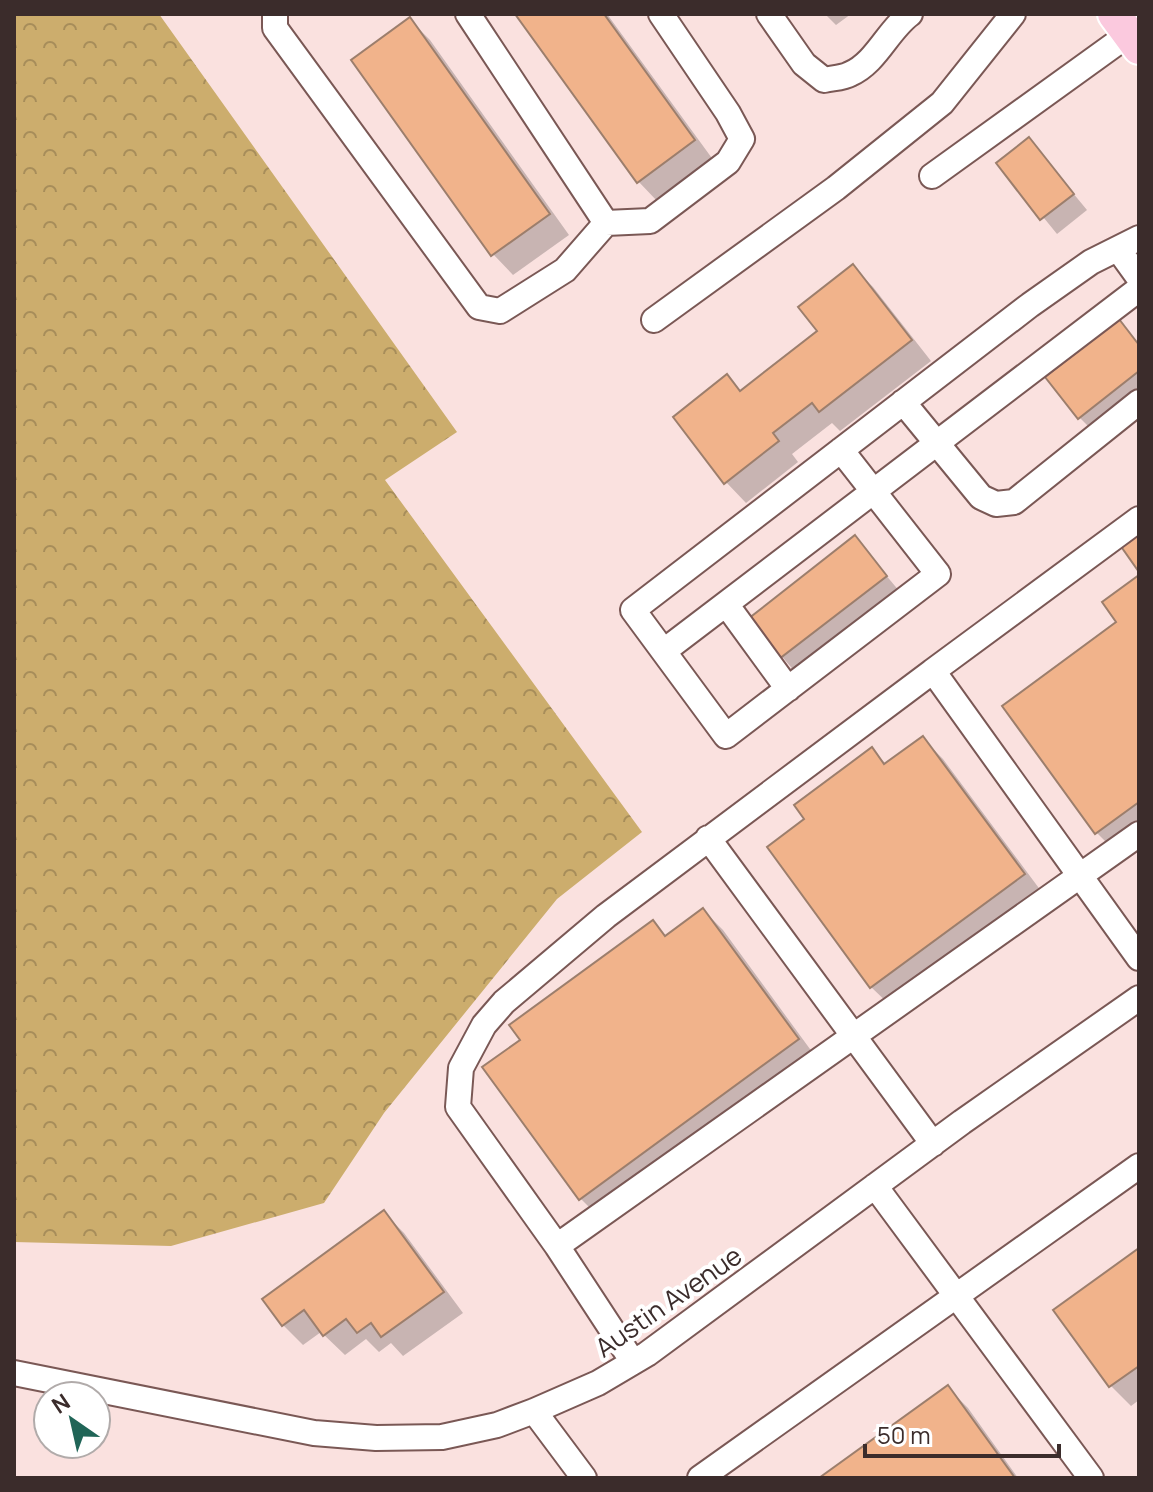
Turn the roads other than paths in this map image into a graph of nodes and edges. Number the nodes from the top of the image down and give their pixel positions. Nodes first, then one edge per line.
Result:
1 (275, 14) edge
2 (468, 14) edge
3 (661, 14) edge
4 (769, 14) edge
5 (910, 14) edge
6 (1013, 14) edge
7 (1128, 32) edge
8 (932, 176) dead end
9 (606, 223) junction
10 (1128, 243) edge
11 (1139, 278) edge
12 (1139, 289) edge
13 (654, 320) dead end
14 (903, 402) junction
15 (1139, 402) edge
16 (939, 443) junction
17 (841, 450) junction
18 (875, 492) junction
19 (1139, 519) edge
20 (726, 604) junction
21 (664, 651) junction
22 (933, 671) junction
23 (788, 689) junction
24 (1139, 834) edge
25 (708, 838) junction
26 (1080, 876) junction
27 (1139, 958) edge
28 (1139, 998) edge
29 (852, 1038) junction
30 (933, 1144) junction
31 (1139, 1166) edge
32 (875, 1186) junction
33 (557, 1246) junction
34 (956, 1294) junction
35 (633, 1362) junction
36 (14, 1373) edge
37 (534, 1411) junction
38 (584, 1478) edge
39 (700, 1478) edge
40 (1091, 1478) edge

1 - 9 street
2 - 9 street
3 - 9 street
4 - 5 street
6 - 13 street
7 - 8 street
10 - 11 street
10 - 14 street
12 - 16 street
14 - 16 street
14 - 17 street
15 - 16 street
16 - 18 street
17 - 18 street
17 - 21 street
18 - 20 street
18 - 23 street
19 - 22 street
20 - 21 street
20 - 23 street
21 - 23 street
22 - 25 street
22 - 26 street
24 - 26 street
25 - 29 street
25 - 33 street
26 - 27 street
26 - 29 street
28 - 30 street, Austin Avenue
29 - 30 street
29 - 33 street
30 - 32 street, Austin Avenue
31 - 34 street
32 - 34 street
32 - 35 street, Austin Avenue
33 - 35 street
34 - 39 street
34 - 40 street
35 - 37 street, Austin Avenue
36 - 37 street, Austin Avenue
37 - 38 street

